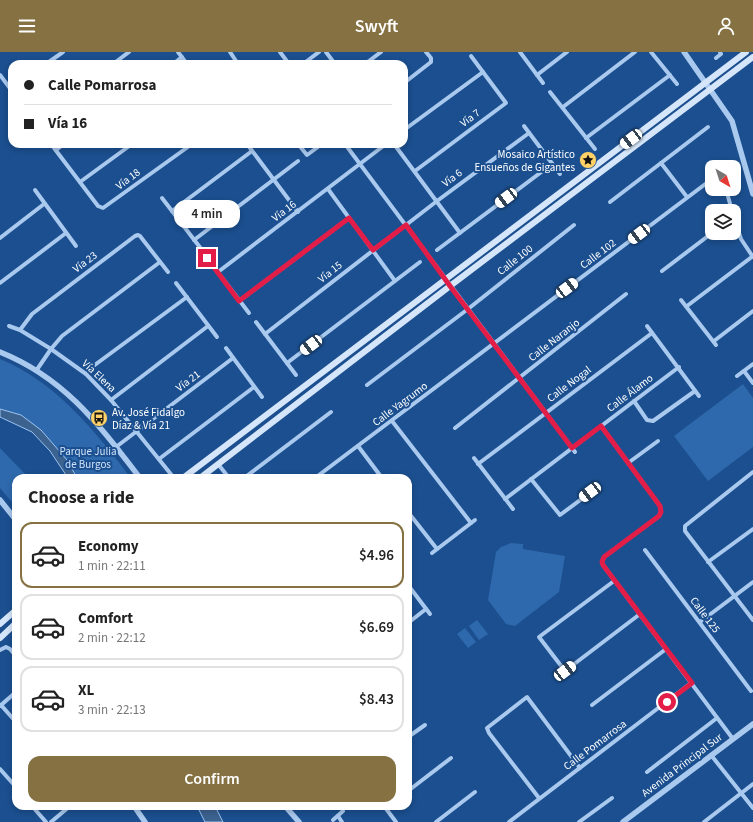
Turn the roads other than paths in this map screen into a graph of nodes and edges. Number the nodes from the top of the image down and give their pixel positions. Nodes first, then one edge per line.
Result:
1 (63, 52) edge
2 (129, 52) edge
3 (178, 52) edge
4 (319, 52) edge
5 (381, 52) edge
6 (426, 52) edge
7 (520, 52) edge
8 (567, 52) edge
9 (635, 52) edge
10 (651, 52) edge
11 (684, 52) edge
12 (720, 52) edge
13 (746, 52) edge
14 (471, 56) dead end
15 (182, 57) junction
16 (753, 57) edge
17 (716, 58) dead end
18 (52, 60) edge
19 (118, 60) edge
20 (178, 60) edge
21 (184, 60) edge
22 (308, 60) edge
23 (370, 60) edge
24 (483, 72) junction
25 (537, 74) junction
26 (0, 75) edge
27 (670, 75) junction
28 (408, 80) edge
29 (706, 82) junction
30 (543, 83) dead end
31 (677, 84) dead end
32 (8, 85) edge
33 (710, 89) junction
34 (550, 92) dead end
35 (563, 107) junction
36 (524, 126) dead end
37 (408, 127) edge
38 (708, 127) dead end
39 (529, 133) junction
40 (586, 138) junction
41 (59, 148) edge
42 (127, 148) edge
43 (186, 148) edge
44 (301, 148) edge
45 (317, 148) edge
46 (348, 148) edge
47 (381, 148) edge
48 (397, 148) edge
49 (595, 149) dead end
50 (56, 150) joint
51 (252, 150) joint
52 (298, 161) dead end
53 (661, 163) junction
54 (360, 164) junction
55 (552, 164) junction
56 (415, 171) junction
57 (560, 174) dead end
58 (274, 179) junction
59 (80, 182) junction
60 (705, 184) edge
61 (35, 190) dead end
62 (328, 190) junction
63 (753, 194) edge
64 (687, 197) junction
65 (162, 198) dead end
66 (437, 201) junction
67 (610, 202) dead end
68 (44, 204) junction
69 (172, 211) junction
70 (298, 212) junction
71 (349, 218) junction
72 (406, 225) junction
73 (574, 225) dead end
74 (66, 233) junction
75 (460, 233) junction
76 (0, 238) edge
77 (705, 238) edge
78 (741, 239) edge
79 (194, 240) junction
80 (76, 246) dead end
81 (202, 250) dead end
82 (373, 250) junction
83 (437, 250) dead end
84 (753, 256) edge
85 (207, 258) dead end
86 (160, 262) junction
87 (420, 262) dead end
88 (662, 271) dead end
89 (168, 272) dead end
90 (218, 272) junction
91 (446, 280) junction
92 (395, 281) junction
93 (0, 283) edge
94 (176, 283) dead end
95 (450, 286) junction
96 (626, 294) dead end
97 (186, 297) junction
98 (680, 300) dead end
99 (239, 301) junction
100 (686, 306) junction
101 (468, 309) junction
102 (753, 310) edge
103 (249, 313) dead end
104 (256, 322) dead end
105 (9, 326) dead end
106 (208, 326) junction
107 (647, 326) dead end
108 (20, 330) junction
109 (652, 333) junction
110 (265, 334) junction
111 (217, 337) dead end
112 (494, 343) junction
113 (226, 348) dead end
114 (51, 349) junction
115 (0, 352) edge
116 (233, 358) junction
117 (287, 363) junction
118 (753, 364) edge
119 (679, 367) junction
120 (36, 371) junction
121 (744, 371) junction
122 (86, 374) junction
123 (296, 375) dead end
124 (738, 376) dead end
125 (520, 378) junction
126 (753, 382) edge
127 (367, 385) dead end
128 (254, 387) junction
129 (695, 391) junction
130 (699, 396) dead end
131 (262, 397) dead end
132 (111, 400) junction
133 (634, 401) junction
134 (331, 412) dead end
135 (546, 412) junction
136 (392, 421) junction
137 (601, 426) junction
138 (455, 428) dead end
139 (137, 431) junction
140 (658, 441) dead end
141 (358, 446) junction
142 (116, 447) junction
143 (574, 450) junction
144 (474, 458) dead end
145 (159, 459) junction
146 (628, 463) junction
147 (218, 464) junction
148 (478, 464) junction
149 (753, 472) edge
150 (137, 474) edge
151 (171, 474) edge
152 (188, 474) edge
153 (205, 474) edge
154 (226, 474) edge
155 (249, 474) edge
156 (320, 474) edge
157 (379, 474) edge
158 (532, 479) junction
159 (590, 492) dead end
160 (505, 499) junction
161 (0, 500) edge
162 (513, 509) dead end
163 (12, 515) edge
164 (412, 517) edge
165 (753, 529) edge
166 (437, 549) junction
167 (644, 550) dead end
168 (432, 553) dead end
169 (708, 562) junction
170 (614, 581) junction
171 (753, 582) edge
172 (412, 590) edge
173 (735, 596) junction
174 (426, 609) junction
175 (12, 614) edge
176 (430, 614) dead end
177 (640, 614) junction
178 (412, 620) edge
179 (753, 620) edge
180 (700, 622) junction
181 (0, 624) edge
182 (12, 627) edge
183 (0, 638) edge
184 (666, 649) junction
185 (0, 650) edge
186 (12, 651) edge
187 (692, 683) junction
188 (751, 691) dead end
189 (12, 695) edge
190 (1, 705) edge
191 (592, 705) dead end
192 (12, 717) edge
193 (718, 718) junction
194 (753, 724) edge
195 (424, 725) dead end
196 (412, 734) edge
197 (733, 739) junction
198 (711, 755) junction
199 (451, 758) dead end
200 (580, 768) junction
201 (0, 769) edge
202 (647, 772) dead end
203 (12, 782) edge
204 (753, 784) edge
205 (412, 788) edge
206 (475, 792) dead end
207 (742, 793) junction
208 (539, 798) junction
209 (612, 798) dead end
210 (753, 808) edge
211 (36, 810) edge
212 (65, 810) edge
213 (136, 810) edge
214 (288, 810) edge
215 (388, 810) edge
216 (343, 811) dead end
217 (338, 816) junction
218 (333, 820) dead end
219 (46, 822) edge
220 (51, 822) edge
221 (144, 822) edge
222 (298, 822) edge
223 (342, 822) edge
224 (396, 822) edge
225 (436, 822) edge
226 (509, 822) edge
227 (580, 822) edge
228 (623, 822) edge
229 (704, 822) edge

1 - 18 street
2 - 19 street
3 - 15 street
4 - 22 street
5 - 23 street
6 - 28 street
7 - 25 street
8 - 25 street
9 - 35 street
10 - 27 street
11 - 29 street
12 - 17 street
13 - 29 main road
14 - 24 street, Vía 7
15 - 20 street
15 - 21 street
16 - 33 main road
24 - 37 street
24 - 56 street, Vía 7
25 - 30 street
26 - 32 street
27 - 31 street
27 - 40 street
29 - 33 street
29 - 91 main road
33 - 63 street
33 - 95 main road
34 - 35 street
35 - 40 street
36 - 39 street
38 - 53 street
39 - 55 street
39 - 66 street, Vía 6
40 - 49 street
41 - 50 street
42 - 59 street
43 - 59 street, Vía 18
44 - 45 street
46 - 54 street
47 - 54 street
48 - 56 street
50 - 59 street, Vía 18
51 - 58 street
51 - 69 street
52 - 58 street
53 - 64 street
53 - 67 street
54 - 62 street, Vía 16
54 - 72 street
55 - 57 street
55 - 75 street
56 - 66 street
58 - 70 street
58 - 79 street
60 - 64 street, Calle 102
61 - 68 street
62 - 70 street, Vía 16
62 - 71 street
64 - 112 street, Calle 102
65 - 69 street
66 - 72 street, Vía 6
66 - 75 street
68 - 74 street
68 - 76 street
69 - 79 street
70 - 90 street, Vía 16
71 - 82 street
71 - 99 street
72 - 82 street, Vía 15
72 - 91 street
73 - 101 street, Calle 100
74 - 80 street
74 - 93 street
75 - 83 street
77 - 88 street
78 - 84 street
79 - 81 street
82 - 92 street
82 - 110 street, Vía 15
84 - 100 street
85 - 90 street
86 - 89 street, Vía 23
86 - 108 street, Vía 23
86 - 114 street
87 - 92 street
90 - 99 street
91 - 95 street
91 - 152 main road
92 - 117 street
94 - 97 street
95 - 101 street
95 - 147 main road
96 - 125 street, Calle Naranjo
97 - 106 street
97 - 122 street
98 - 100 street
99 - 103 street
100 - 102 street
101 - 112 street
101 - 127 street, Calle 100
104 - 110 street
105 - 108 street, Vía Elena
106 - 111 street
106 - 132 street
107 - 109 street
108 - 114 street, Vía Elena
109 - 119 street
109 - 135 street, Calle Nogal
110 - 117 street
112 - 125 street
112 - 136 street, Calle Yagrumo
113 - 116 street
114 - 120 street
114 - 122 street, Vía Elena
115 - 120 street
116 - 128 street
116 - 139 street, Vía 21
117 - 123 street
118 - 121 street
119 - 129 street
119 - 133 street, Calle Álamo
120 - 142 street
121 - 124 street
121 - 126 street
122 - 132 street, Vía Elena
125 - 135 street
125 - 138 street, Calle Naranjo
128 - 131 street
128 - 145 street
129 - 130 street
129 - 133 street
132 - 139 street, Vía Elena
133 - 137 street, Calle Álamo
134 - 155 street
135 - 143 street
135 - 148 street, Calle Nogal
136 - 141 street, Calle Yagrumo
136 - 166 street
137 - 143 street, Calle Álamo
137 - 146 street
139 - 142 street, Vía 21
139 - 145 street, Vía Elena
140 - 146 street
141 - 156 street, Calle Yagrumo
141 - 157 street
142 - 150 street
143 - 158 street, Calle Álamo
144 - 148 street
145 - 151 street, Vía Elena
146 - 170 street
147 - 153 main road
147 - 154 street
148 - 160 street
149 - 169 street
158 - 159 street
158 - 160 street, Calle Álamo
160 - 162 street
161 - 163 street
164 - 166 street
165 - 169 street
166 - 168 street
167 - 180 street, Calle 125
169 - 173 street
170 - 177 street
170 - 177 street
171 - 173 street
172 - 174 street
173 - 179 street
173 - 180 street
174 - 176 street
174 - 178 street
175 - 181 main road
177 - 184 street
180 - 188 street, Calle 125
182 - 183 main road
184 - 187 street
184 - 191 street
185 - 186 street
187 - 193 street
187 - 200 street, Calle Pomarrosa
189 - 190 street
190 - 192 street
193 - 197 street
193 - 202 street
194 - 197 street, Avenida Principal Sur
195 - 196 street
197 - 198 street, Avenida Principal Sur
198 - 207 street
198 - 228 street, Avenida Principal Sur
199 - 205 street
200 - 208 street, Calle Pomarrosa
200 - 208 street
201 - 203 street
204 - 207 street
206 - 225 street
207 - 210 street
207 - 229 street
208 - 226 street, Calle Pomarrosa
209 - 227 street
211 - 219 street
212 - 220 street
213 - 221 street
214 - 222 street
215 - 224 street
216 - 217 street
217 - 218 street
217 - 223 street

